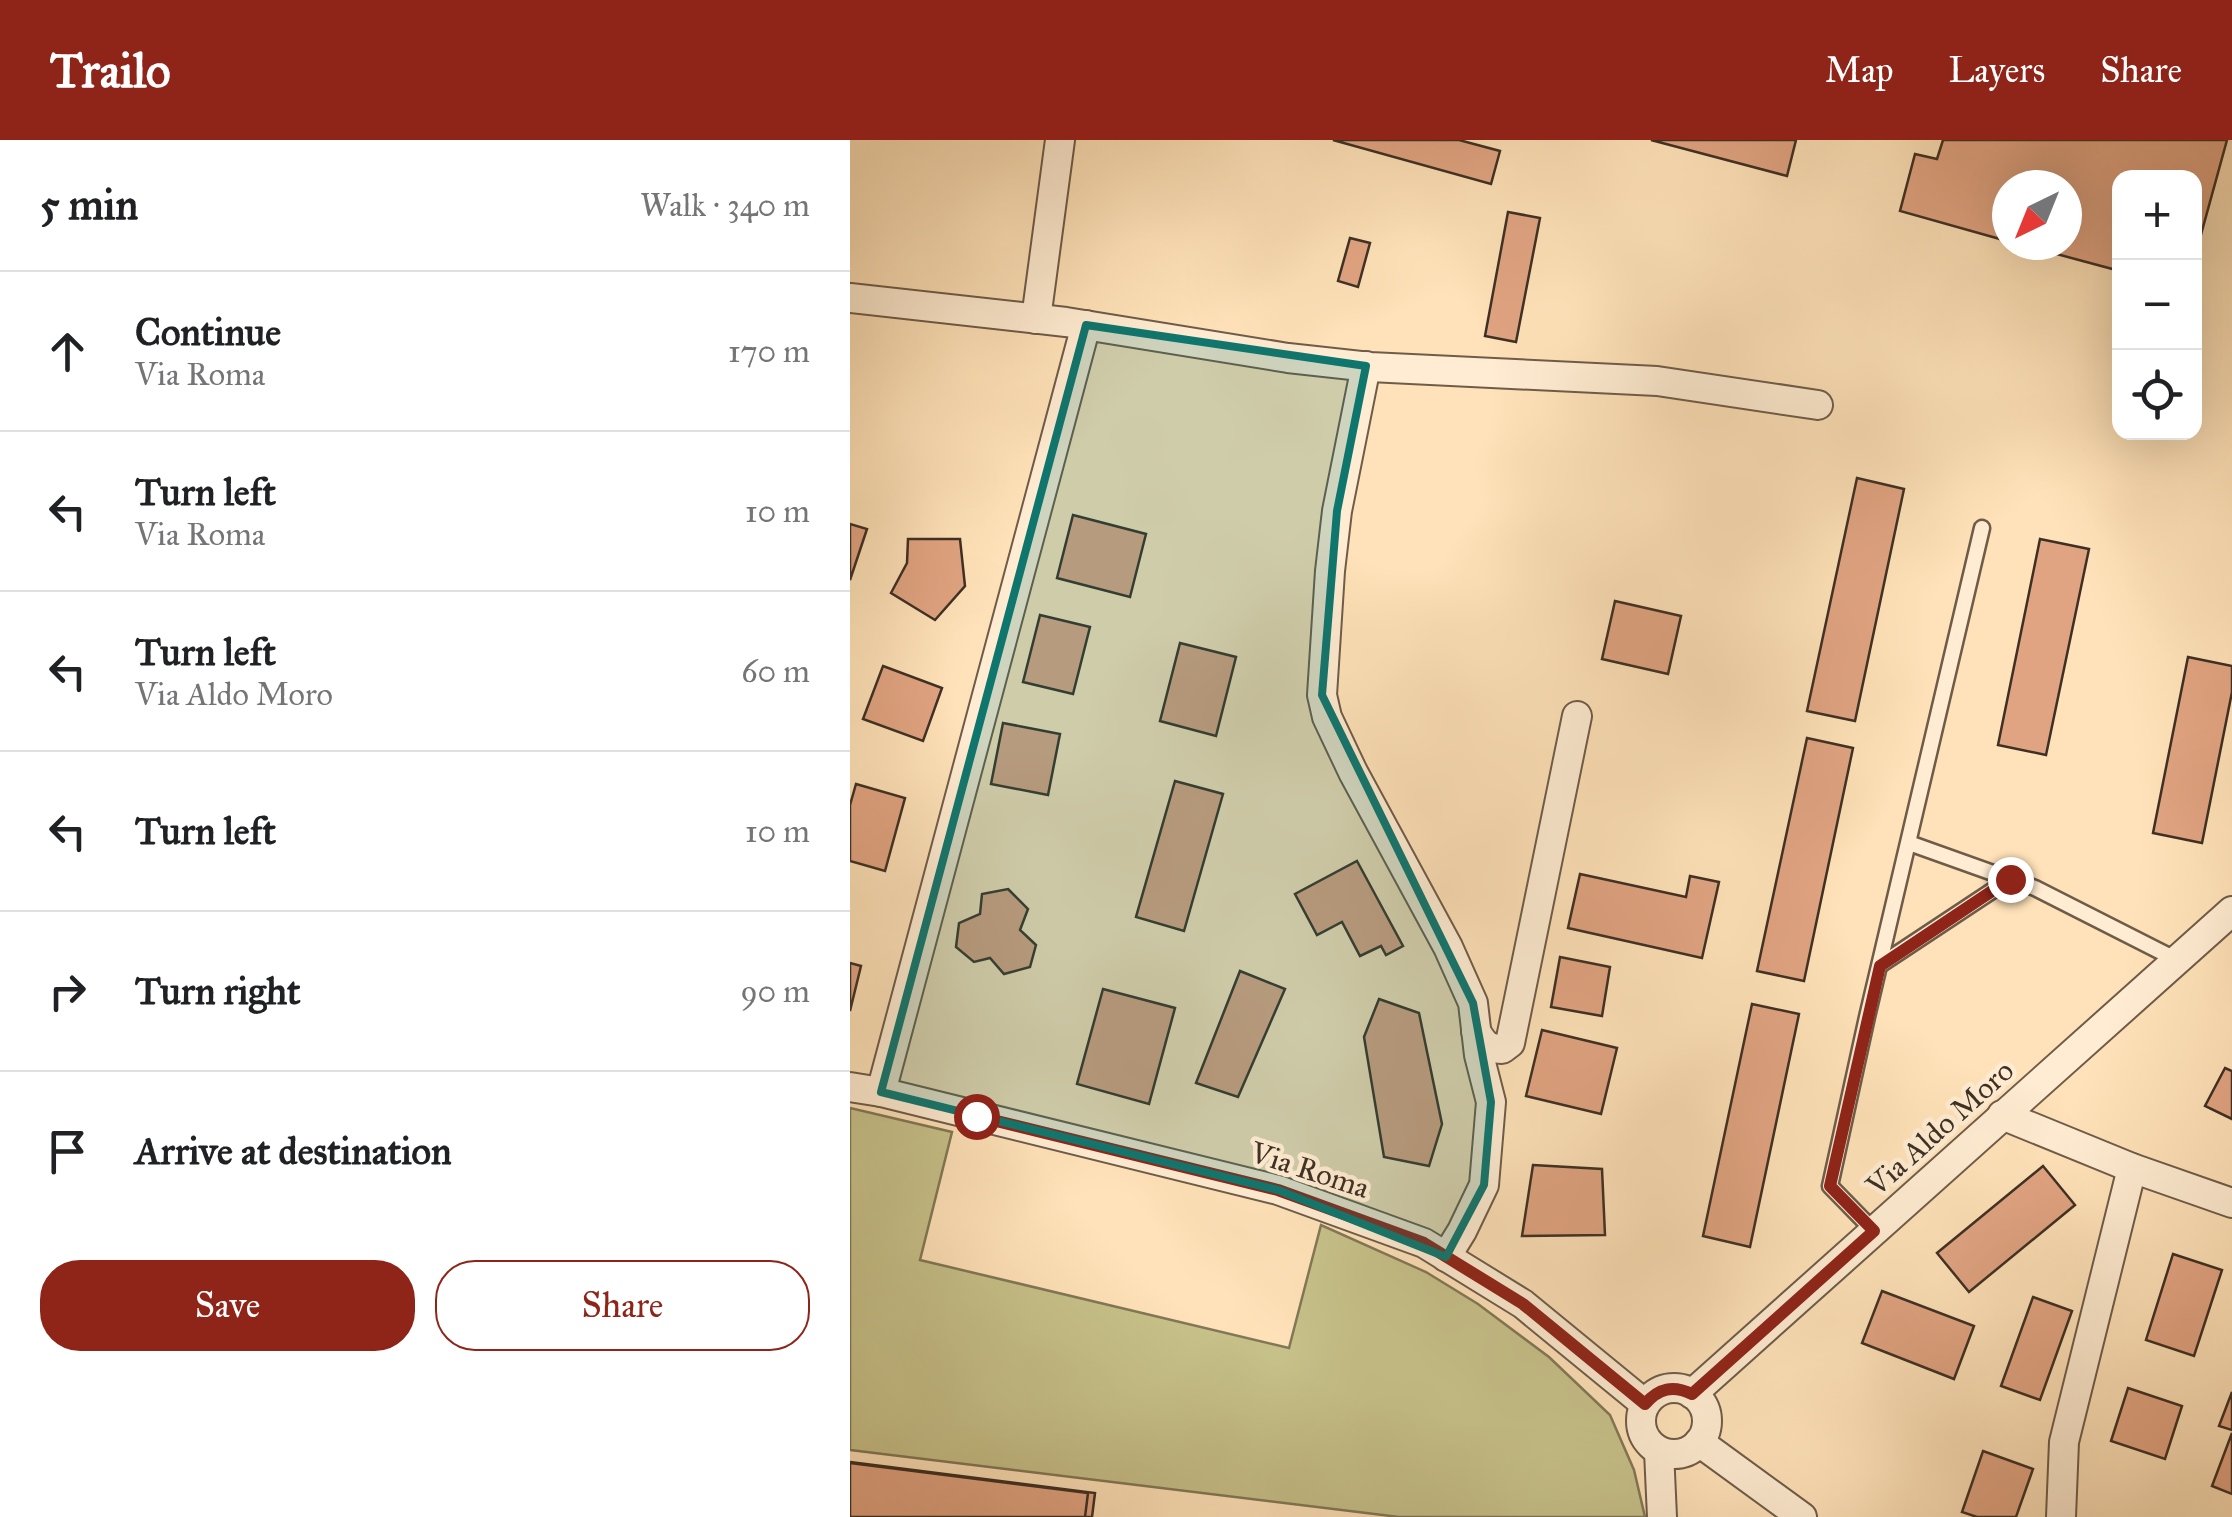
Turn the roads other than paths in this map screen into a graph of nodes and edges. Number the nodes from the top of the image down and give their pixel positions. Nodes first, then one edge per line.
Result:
1 (1060, 140) edge
2 (850, 298) edge
3 (1036, 319) junction
4 (1086, 325) junction
5 (1366, 366) junction
6 (1818, 405) dead end
7 (1982, 528) dead end
8 (1577, 716) dead end
9 (1908, 843) junction
10 (2010, 879) junction
11 (2232, 911) edge
12 (2177, 960) junction
13 (1880, 966) junction
14 (1476, 1031) junction
15 (850, 1088) edge
16 (881, 1092) junction
17 (2002, 1115) junction
18 (2132, 1168) junction
19 (2232, 1203) edge
20 (1874, 1231) junction
21 (1446, 1256) junction
22 (1692, 1394) junction
23 (1645, 1404) junction
24 (1699, 1442) junction
25 (1660, 1451) junction
26 (1662, 1517) edge
27 (1802, 1517) edge
28 (2060, 1517) edge

1 - 3 street
2 - 3 street
3 - 4 street
4 - 5 street
4 - 16 street
5 - 6 street
5 - 14 street
7 - 9 lane
8 - 14 street
9 - 10 lane
9 - 13 lane
10 - 12 lane
10 - 13 lane
11 - 12 street, Via Aldo Moro
12 - 17 street, Via Aldo Moro
13 - 20 lane
14 - 21 street
15 - 16 street, Via Roma
16 - 21 street, Via Roma
17 - 18 street
17 - 20 street, Via Aldo Moro
18 - 19 street
18 - 28 street
20 - 22 street, Via Aldo Moro
21 - 23 street, Via Roma
22 - 23 street
22 - 24 street
23 - 25 street
24 - 25 street
24 - 27 street
25 - 26 street

